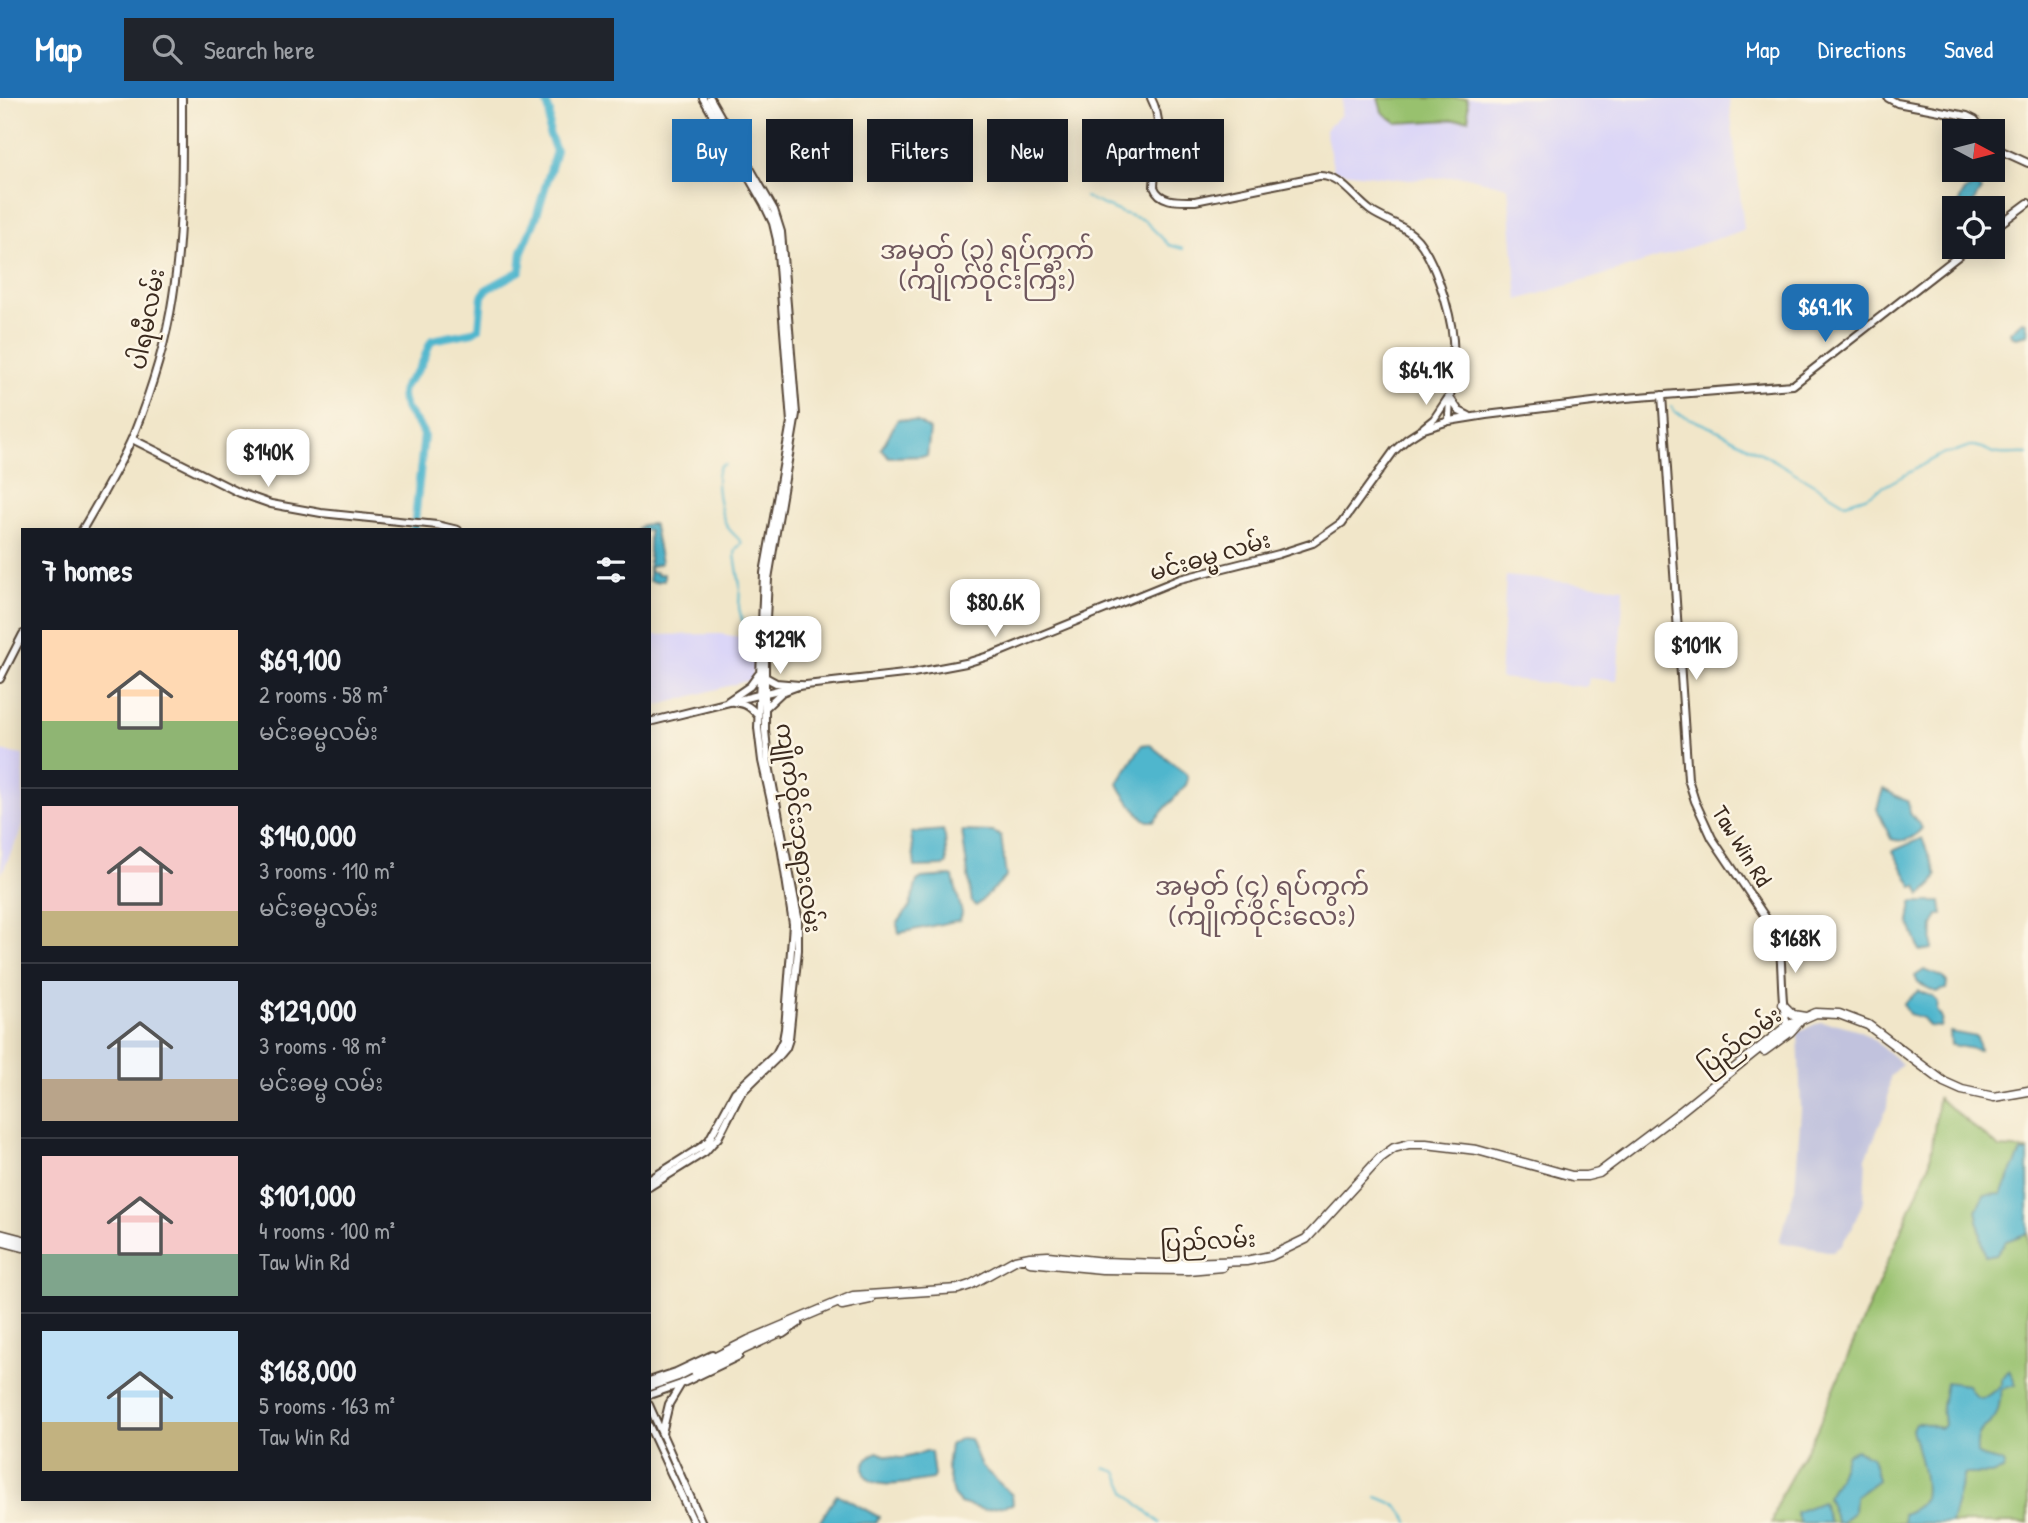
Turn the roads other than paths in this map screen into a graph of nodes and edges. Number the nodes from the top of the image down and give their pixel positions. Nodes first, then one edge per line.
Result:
1 (182, 98) edge
2 (703, 98) edge
3 (710, 98) edge
4 (1151, 98) edge
5 (1888, 98) edge
6 (717, 119) edge
7 (721, 119) edge
8 (1973, 119) edge
9 (2006, 153) edge
10 (2028, 163) edge
11 (752, 180) edge
12 (2028, 203) edge
13 (2005, 220) edge
14 (1955, 259) edge
15 (1662, 395) junction
16 (1449, 396) junction
17 (1471, 417) junction
18 (1449, 421) junction
19 (1422, 430) junction
20 (132, 439) junction
21 (83, 528) edge
22 (450, 528) edge
23 (21, 638) edge
24 (762, 676) junction
25 (0, 679) edge
26 (801, 685) junction
27 (762, 693) junction
28 (728, 701) junction
29 (765, 708) junction
30 (758, 716) junction
31 (651, 721) edge
32 (1782, 1004) junction
33 (1805, 1018) junction
34 (788, 1019) junction
35 (1788, 1029) junction
36 (2028, 1091) edge
37 (659, 1177) junction
38 (651, 1179) edge
39 (651, 1185) edge
40 (0, 1234) edge
41 (21, 1239) edge
42 (0, 1241) edge
43 (21, 1246) edge
44 (798, 1321) junction
45 (651, 1384) edge
46 (681, 1384) junction
47 (651, 1385) edge
48 (651, 1385) edge
49 (651, 1409) edge
50 (651, 1431) edge
51 (662, 1433) junction
52 (698, 1522) edge

1 - 20 main road, ပါရမီလမ်း
2 - 6 main road, ကျိုက်ဝိုင်းဘုရားလမ်း
3 - 7 main road, ကျိုက်ဝိုင်းဘုရားလမ်း
4 - 16 main road
5 - 8 main road
9 - 10 main road
11 - 24 main road, ကျိုက်ဝိုင်းဘုရားလမ်း
12 - 13 main road
14 - 15 main road, မင်းဓမ္မ လမ်း
15 - 17 main road, မင်းဓမ္မ လမ်း
15 - 32 main road, Taw Win Rd
16 - 17 main road
16 - 18 main road
16 - 19 main road
17 - 18 main road, မင်းဓမ္မ လမ်း
18 - 19 main road, မင်းဓမ္မ လမ်း
19 - 26 main road, မင်းဓမ္မ လမ်း
20 - 21 main road, ပါရမီလမ်း
20 - 22 main road
23 - 25 main road
24 - 26 main road
24 - 27 main road, ကျိုက်ဝိုင်းဘုရားလမ်း
24 - 28 main road
26 - 27 main road, မင်းဓမ္မ လမ်း
26 - 29 main road
27 - 28 main road, မင်းဓမ္မ လမ်း
27 - 29 main road, ကျိုက်ဝိုင်းဘုရားလမ်း
27 - 30 main road, ကျိုက်ဝိုင်းဘုရားလမ်း
28 - 30 main road
28 - 31 main road, မင်းဓမ္မ လမ်း
29 - 34 main road, ကျိုက်ဝိုင်းဘုရားလမ်း
30 - 34 main road, ကျိုက်ဝိုင်းဘုရားလမ်း
32 - 33 highway
32 - 35 main road, Taw Win Rd
33 - 35 highway, ပြည်လမ်း
33 - 36 highway, ပြည်လမ်း
34 - 37 main road, ကျိုက်ဝိုင်းဘုရားလမ်း
35 - 44 highway, ပြည်လမ်း
37 - 38 main road
37 - 39 main road, ကျိုက်ဝိုင်းဘုရားလမ်း
40 - 41 highway
42 - 43 highway
44 - 45 main road, ပြည်လမ်း
44 - 46 main road, ပြည်လမ်း
44 - 47 highway, ပြည်လမ်း
46 - 48 main road, ပြည်လမ်း
46 - 51 main road
49 - 51 main road
50 - 52 main road
51 - 52 main road

